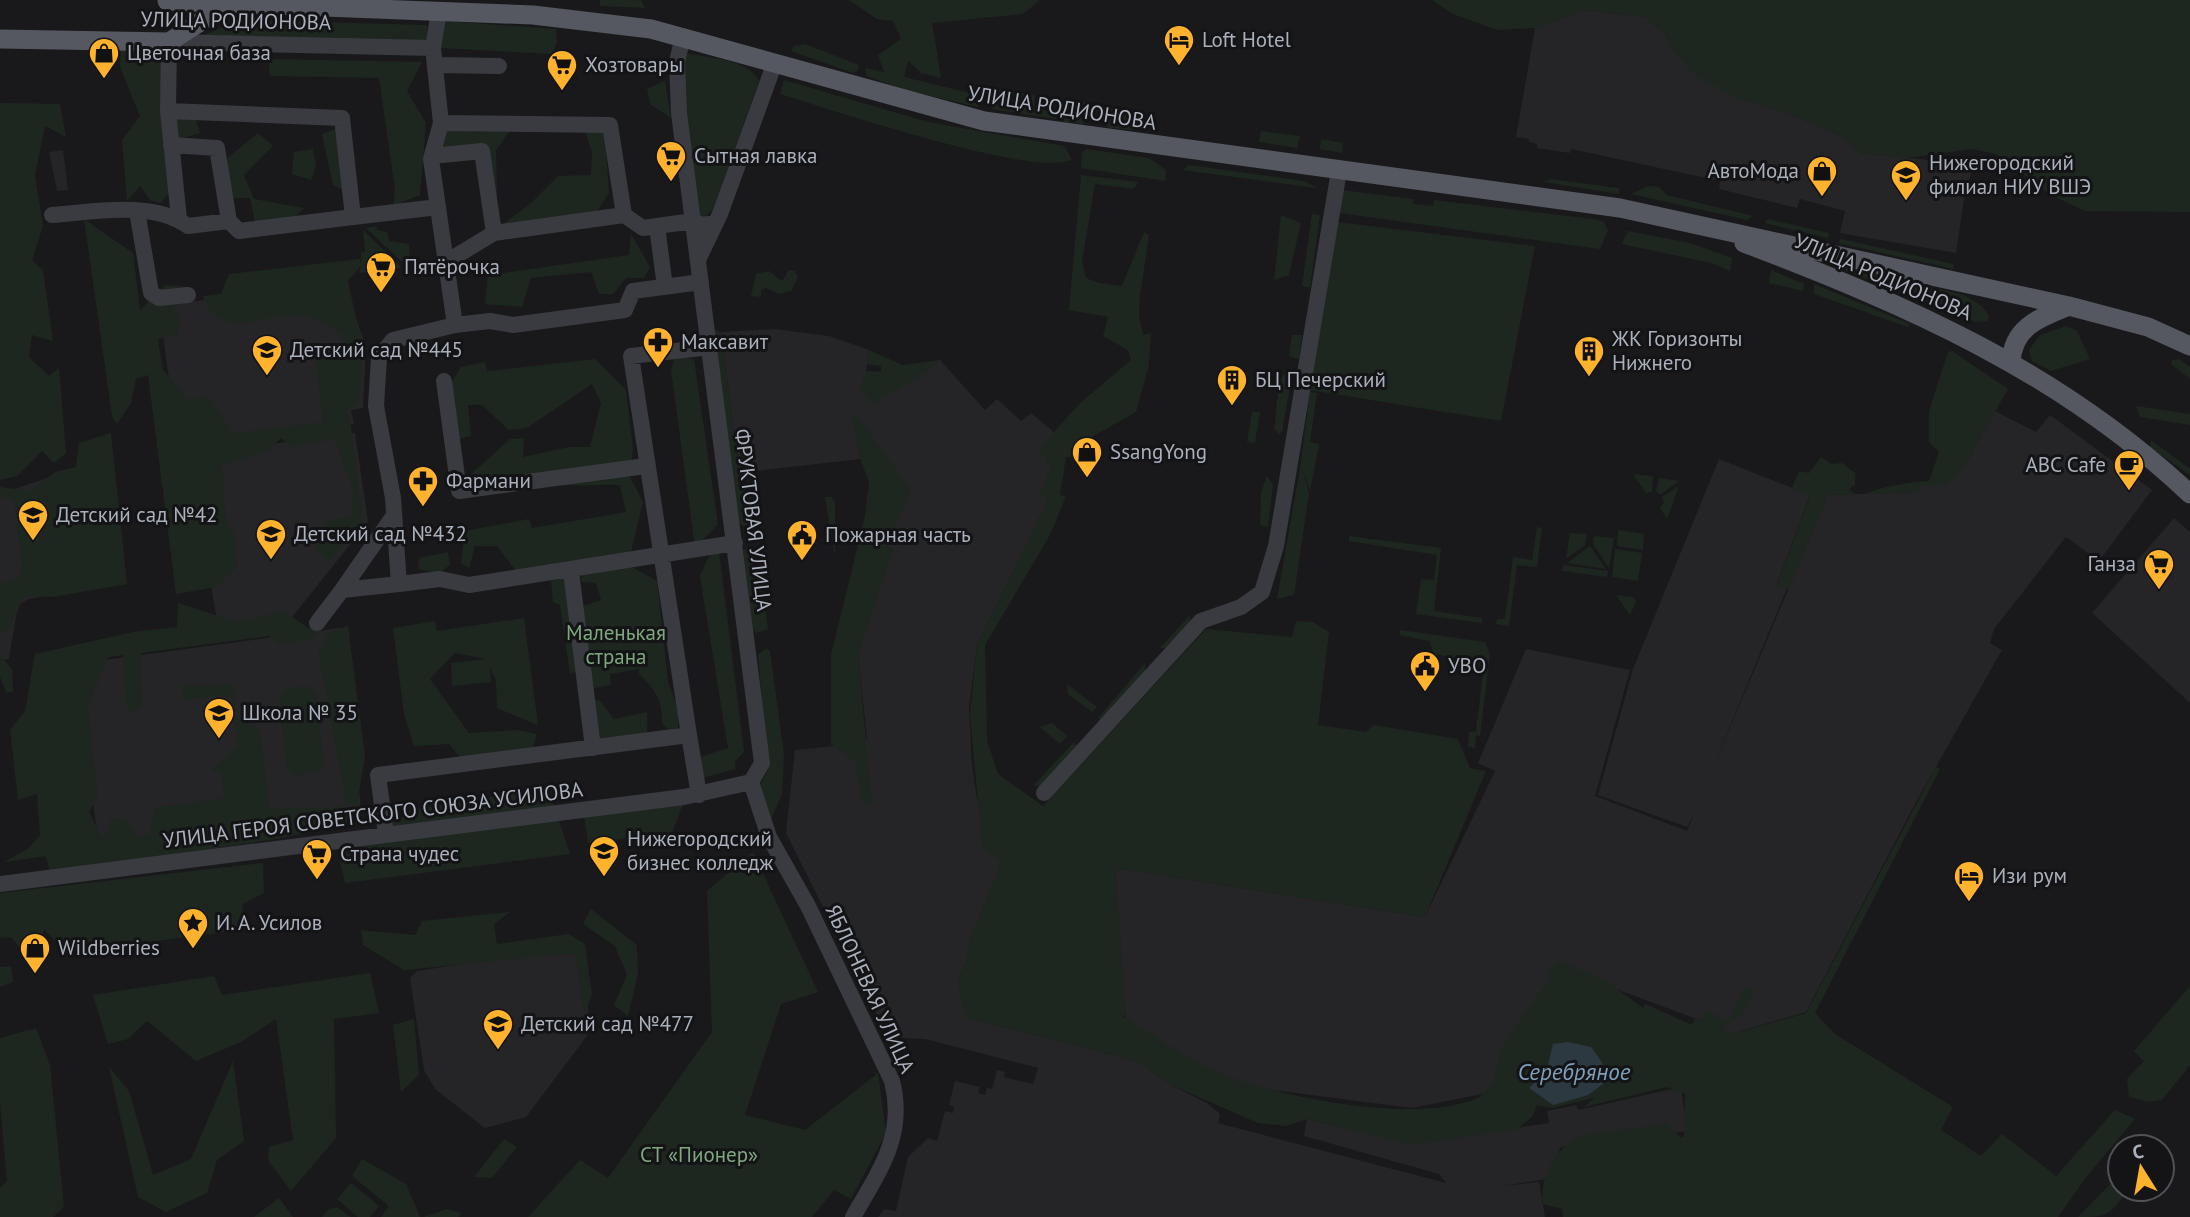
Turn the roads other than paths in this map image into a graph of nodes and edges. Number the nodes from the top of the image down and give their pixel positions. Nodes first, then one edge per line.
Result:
1 (167, 1) edge
2 (230, 3) junction
3 (439, 11) junction
4 (683, 36) junction
5 (0, 40) edge
6 (169, 42) junction
7 (433, 48) junction
8 (775, 62) junction
9 (436, 65) junction
10 (499, 66) dead end
11 (168, 111) junction
12 (441, 123) junction
13 (171, 145) junction
14 (432, 156) junction
15 (1339, 171) junction
16 (438, 207) junction
17 (137, 211) junction
18 (52, 215) dead end
19 (624, 215) junction
20 (353, 217) junction
21 (179, 219) junction
22 (1684, 220) junction
23 (229, 221) junction
24 (694, 221) junction
25 (716, 223) junction
26 (657, 226) junction
27 (494, 233) junction
28 (698, 260) junction
29 (446, 262) junction
30 (701, 282) junction
31 (665, 287) junction
32 (188, 295) dead end
33 (2069, 306) junction
34 (455, 325) junction
35 (2190, 346) edge
36 (710, 347) junction
37 (2011, 362) junction
38 (444, 381) dead end
39 (646, 466) junction
40 (2190, 494) edge
41 (392, 518) junction
42 (735, 543) junction
43 (660, 556) junction
44 (571, 571) junction
45 (398, 584) junction
46 (342, 590) junction
47 (317, 623) dead end
48 (689, 735) junction
49 (593, 748) junction
50 (751, 782) junction
51 (1044, 793) dead end
52 (699, 795) junction
53 (386, 835) junction
54 (0, 884) edge
55 (853, 1217) edge

1 - 2 main road, УЛИЦА РОДИОНОВА
2 - 3 main road, УЛИЦА РОДИОНОВА
2 - 6 main road
3 - 4 main road, УЛИЦА РОДИОНОВА
3 - 7 street
4 - 8 main road, УЛИЦА РОДИОНОВА
4 - 24 street, ФРУКТОВАЯ УЛИЦА
5 - 6 main road, УЛИЦА РОДИОНОВА
6 - 7 street, УЛИЦА РОДИОНОВА
6 - 11 street
7 - 9 street
8 - 15 main road, УЛИЦА РОДИОНОВА
8 - 25 street
9 - 10 street
9 - 12 street
11 - 13 street
11 - 20 street
12 - 14 street
12 - 19 street
13 - 21 street
13 - 23 street
14 - 16 street
14 - 27 street
15 - 22 main road, УЛИЦА РОДИОНОВА
15 - 51 street
16 - 20 street
16 - 29 street
17 - 18 street
17 - 21 street
17 - 32 street
19 - 26 street
19 - 27 street
20 - 23 street
21 - 23 street
22 - 33 main road, УЛИЦА РОДИОНОВА
22 - 37 main road, УЛИЦА РОДИОНОВА
24 - 25 street
24 - 26 street
24 - 28 street, ФРУКТОВАЯ УЛИЦА
25 - 28 street
26 - 31 street
27 - 29 street
28 - 30 street, ФРУКТОВАЯ УЛИЦА
29 - 34 street
30 - 31 street
30 - 36 street, ФРУКТОВАЯ УЛИЦА
31 - 34 street
33 - 35 main road, УЛИЦА РОДИОНОВА
33 - 37 main road
34 - 41 street
36 - 39 street
36 - 42 street, ФРУКТОВАЯ УЛИЦА
37 - 40 main road, УЛИЦА РОДИОНОВА
38 - 39 street
39 - 43 street
41 - 45 street
41 - 46 street
42 - 43 street
42 - 50 street, ФРУКТОВАЯ УЛИЦА
43 - 44 street
43 - 48 street
44 - 45 street
44 - 49 street
45 - 46 street
46 - 47 street
48 - 49 street
48 - 52 street
49 - 53 street
50 - 52 street, УЛИЦА ГЕРОЯ СОВЕТСКОГО СОЮЗА УСИЛОВА
50 - 55 street, ЯБЛОНЕВАЯ УЛИЦА
52 - 53 street, УЛИЦА ГЕРОЯ СОВЕТСКОГО СОЮЗА УСИЛОВА
53 - 54 street, УЛИЦА ГЕРОЯ СОВЕТСКОГО СОЮЗА УСИЛОВА

